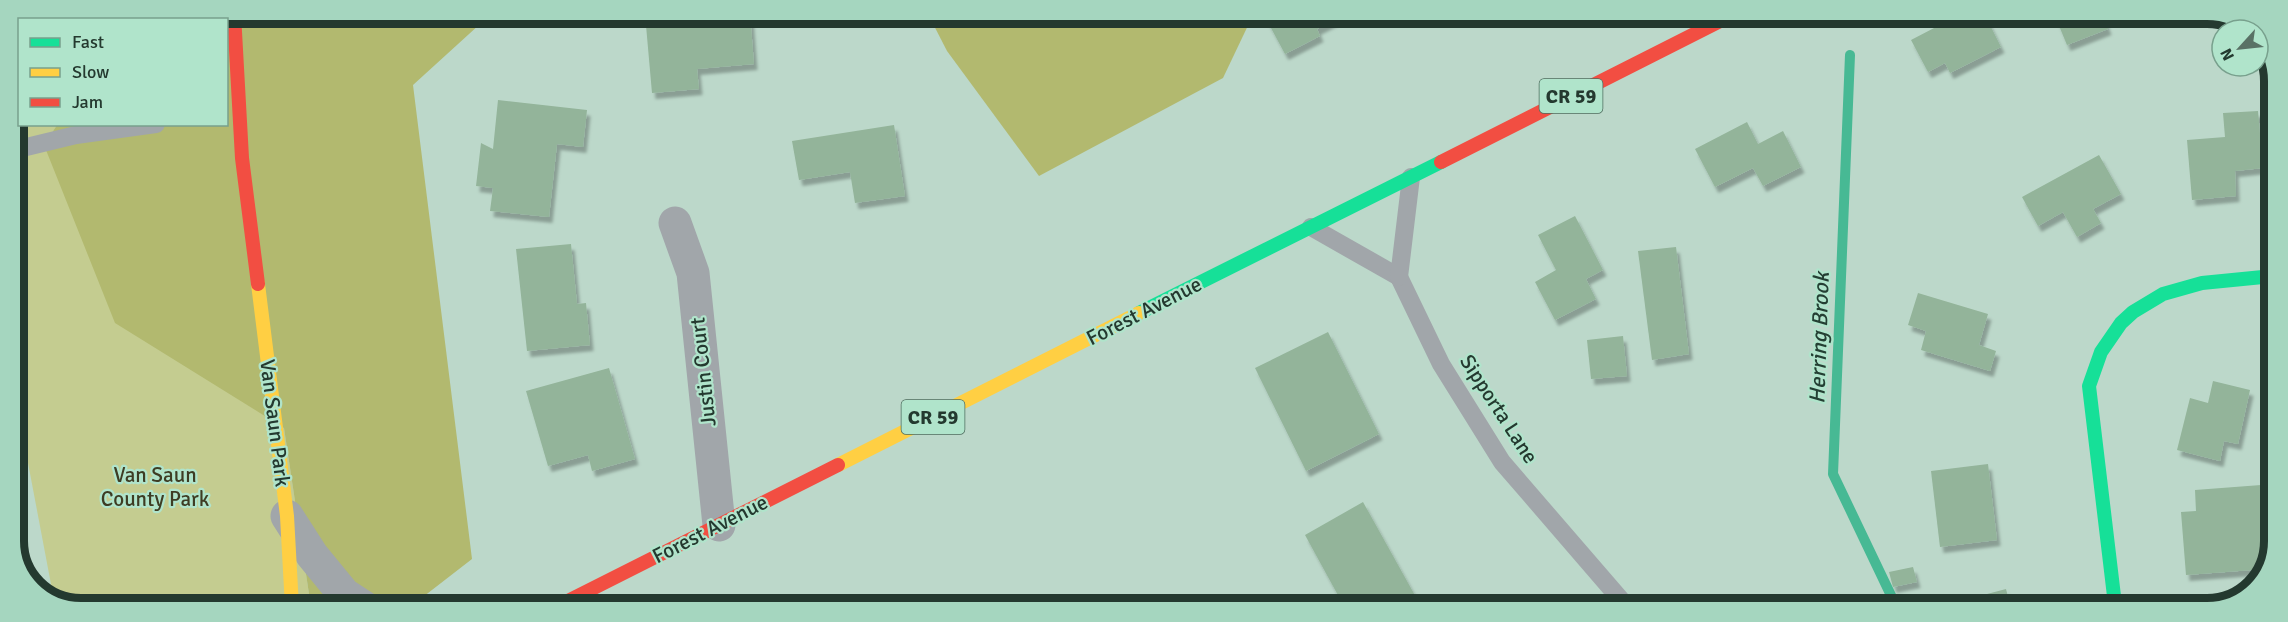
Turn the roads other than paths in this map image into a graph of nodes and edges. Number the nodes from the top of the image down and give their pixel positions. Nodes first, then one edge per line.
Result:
1 (234, 24) edge
2 (1714, 24) edge
3 (232, 115) edge
4 (141, 126) edge
5 (24, 148) edge
6 (1411, 177) junction
7 (675, 223) dead end
8 (1311, 227) junction
9 (1399, 277) junction
10 (2264, 277) edge
11 (287, 516) junction
12 (719, 525) junction
13 (292, 598) edge
14 (350, 598) edge
15 (574, 598) edge
16 (1619, 598) edge
17 (2115, 598) edge

1 - 3 main road, Van Saun Park
2 - 6 main road, Forest Avenue / CR 59
3 - 11 main road, Van Saun Park
4 - 5 lane
6 - 8 main road, Forest Avenue / CR 59
6 - 9 lane
7 - 12 street, Justin Court
8 - 9 lane
8 - 12 main road, Forest Avenue / CR 59
9 - 16 lane, Sipporta Lane
10 - 17 main road
11 - 13 main road, Van Saun Park
11 - 14 street, Van Saun Park
12 - 15 main road, Forest Avenue / CR 59

